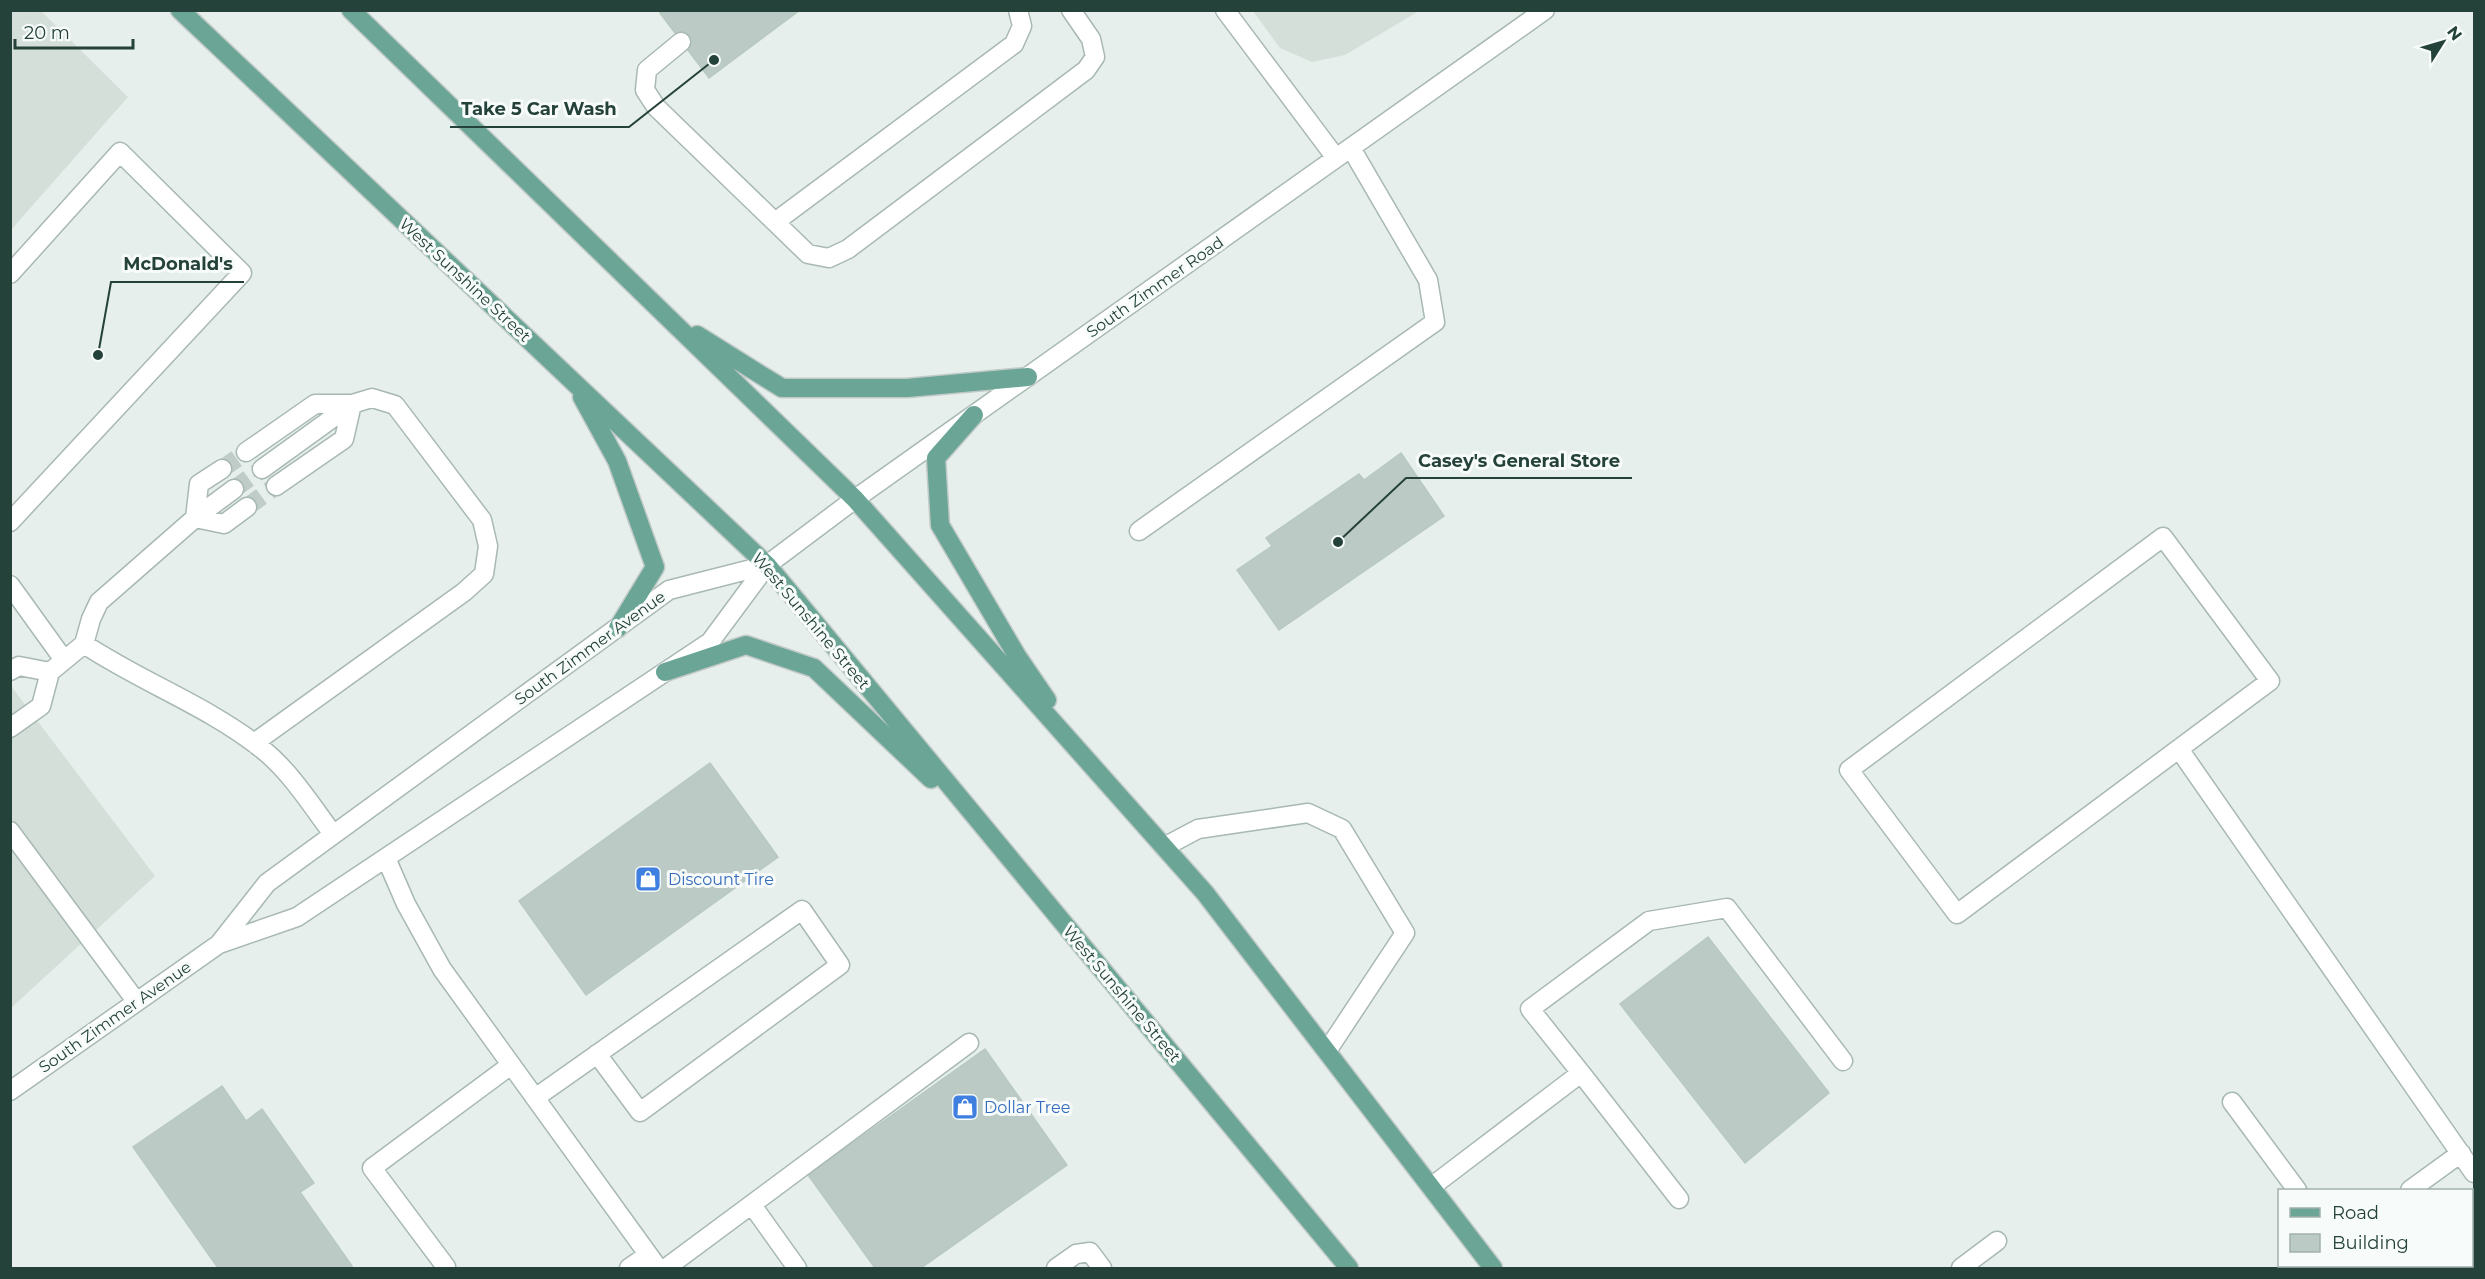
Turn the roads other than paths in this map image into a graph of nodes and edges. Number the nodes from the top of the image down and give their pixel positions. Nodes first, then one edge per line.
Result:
1 (180, 10) edge
2 (351, 10) edge
3 (1018, 10) edge
4 (1071, 10) edge
5 (1225, 10) edge
6 (1545, 10) edge
7 (681, 42) dead end
8 (1344, 153) junction
9 (775, 222) junction
10 (10, 274) edge
11 (667, 317) junction
12 (1028, 377) junction
13 (574, 382) junction
14 (352, 404) junction
15 (974, 415) junction
16 (246, 452) tunnel mouth
17 (222, 469) tunnel mouth
18 (262, 469) tunnel mouth
19 (276, 486) tunnel mouth
20 (234, 489) tunnel mouth
21 (855, 499) junction
22 (247, 507) tunnel mouth
23 (195, 518) junction
24 (10, 522) edge
25 (1139, 531) dead end
26 (767, 565) junction
27 (10, 585) edge
28 (618, 628) junction
29 (84, 644) junction
30 (64, 660) junction
31 (10, 671) edge
32 (50, 672) junction
33 (664, 672) junction
34 (10, 728) edge
35 (254, 743) junction
36 (2179, 749) junction
37 (1090, 763) junction
38 (10, 831) edge
39 (333, 834) junction
40 (993, 838) junction
41 (1164, 846) junction
42 (386, 858) junction
43 (219, 944) junction
44 (136, 1001) junction
45 (969, 1044) dead end
46 (1327, 1051) junction
47 (597, 1054) junction
48 (1843, 1061) dead end
49 (511, 1065) junction
50 (1581, 1073) junction
51 (10, 1091) edge
52 (535, 1098) junction
53 (2232, 1102) dead end
54 (2461, 1153) junction
55 (2475, 1173) edge
56 (1431, 1187) junction
57 (2296, 1189) edge
58 (2413, 1189) edge
59 (1679, 1199) dead end
60 (752, 1205) junction
61 (1997, 1241) dead end
62 (653, 1262) edge
63 (444, 1269) edge
64 (629, 1269) edge
65 (666, 1269) edge
66 (797, 1269) edge
67 (1056, 1269) edge
68 (1102, 1269) edge
69 (1349, 1269) edge
70 (1493, 1269) edge
71 (1961, 1269) edge

1 - 13 main road, West Sunshine Street
2 - 11 main road
3 - 9 street
4 - 9 street
5 - 8 street
6 - 8 street, South Zimmer Road
7 - 9 street
8 - 12 street, South Zimmer Road
8 - 25 street
10 - 24 street
11 - 12 main road
11 - 21 main road
12 - 15 street, South Zimmer Road
13 - 26 main road, West Sunshine Street
13 - 28 main road
14 - 16 street
14 - 18 street
14 - 19 street
14 - 35 street
15 - 21 street, South Zimmer Road
15 - 37 main road
17 - 23 street
20 - 23 street
21 - 26 street, South Zimmer Road
21 - 37 main road
22 - 23 street
23 - 29 street
26 - 28 street, South Zimmer Avenue
26 - 33 street, South Zimmer Avenue
26 - 40 main road, West Sunshine Street
27 - 30 street
28 - 39 street, South Zimmer Avenue
29 - 30 street
29 - 35 street
30 - 32 street
31 - 32 street
32 - 34 street
33 - 40 main road
33 - 42 street, South Zimmer Avenue
35 - 39 street
36 - 36 street
36 - 54 street
37 - 41 main road
38 - 44 street
39 - 43 street, South Zimmer Avenue
40 - 69 main road, West Sunshine Street
41 - 46 main road
41 - 46 street
42 - 43 street, South Zimmer Avenue
42 - 49 street
43 - 44 street, South Zimmer Avenue
44 - 51 street, South Zimmer Avenue
45 - 60 street
46 - 56 main road
47 - 47 street
47 - 52 street
48 - 50 street
49 - 52 street
49 - 63 street
50 - 56 street
50 - 59 street
52 - 62 street
53 - 57 street
54 - 55 street
54 - 58 street
56 - 70 main road
60 - 65 street
60 - 66 street
61 - 71 street
62 - 64 street
67 - 68 street

